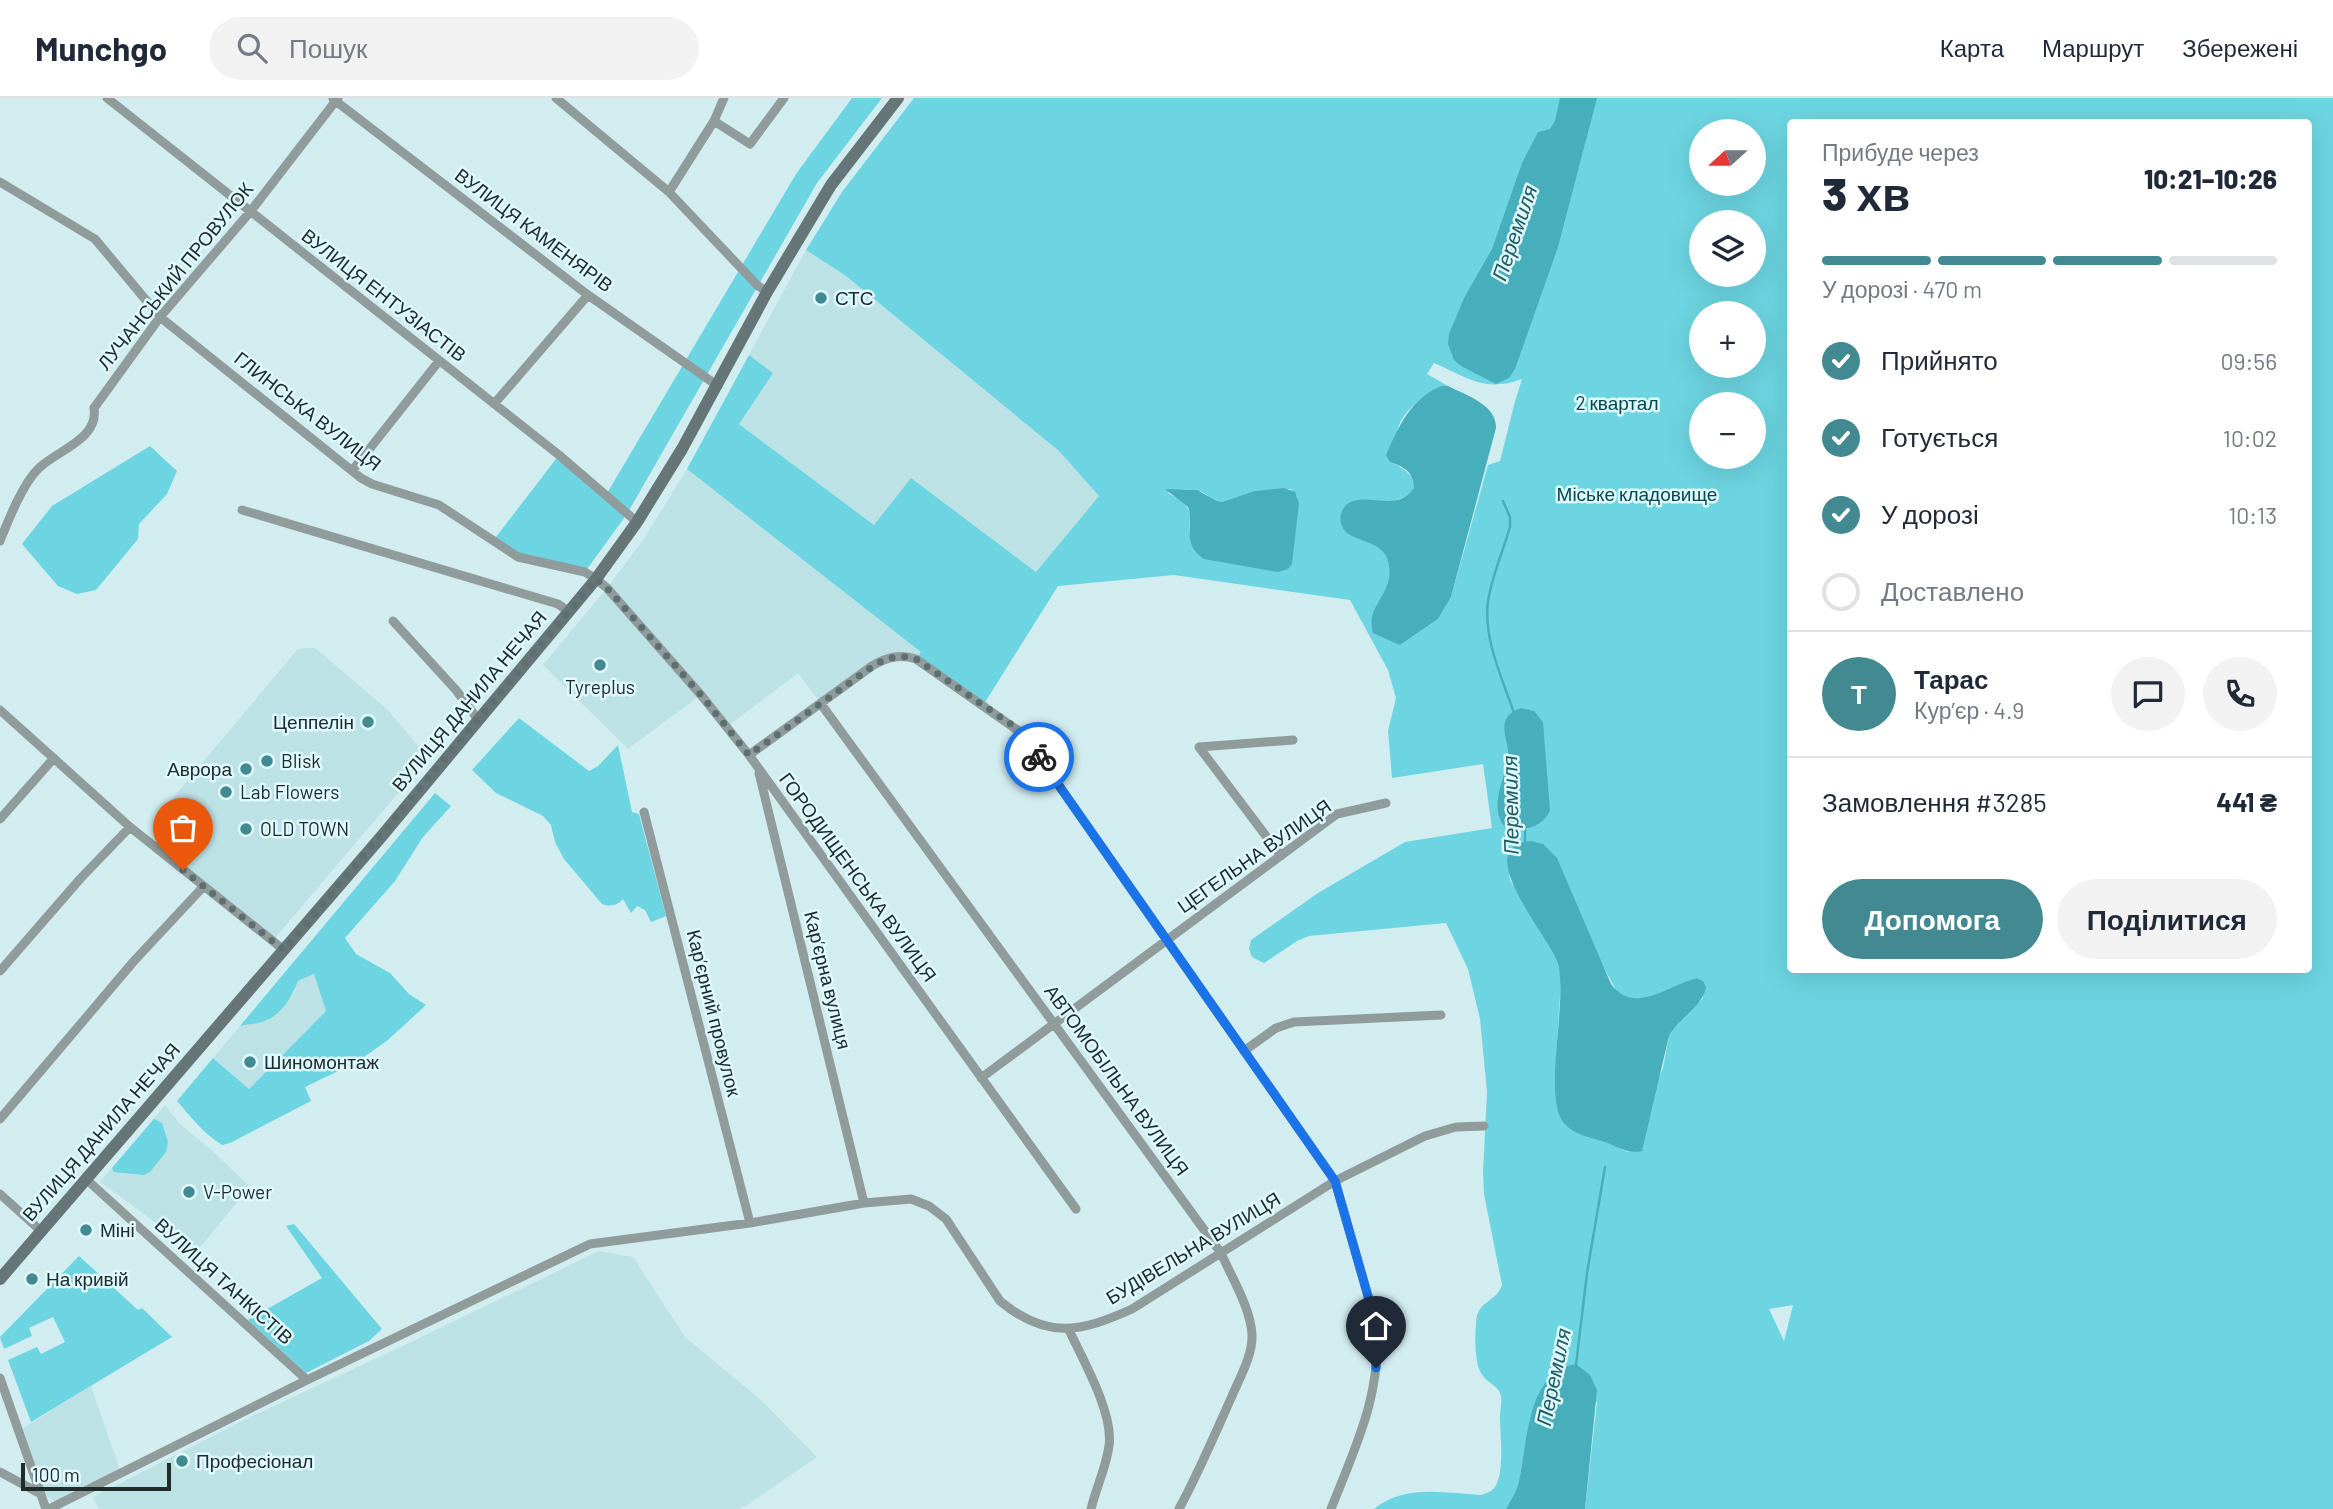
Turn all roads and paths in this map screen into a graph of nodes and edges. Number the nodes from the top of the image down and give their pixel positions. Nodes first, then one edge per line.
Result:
1 (107, 98) edge
2 (724, 98) edge
3 (783, 98) edge
4 (898, 98) edge
5 (335, 99) edge
6 (560, 100) edge
7 (714, 121) junction
8 (0, 182) edge
9 (669, 192) junction
10 (250, 212) junction
11 (767, 292) junction
12 (588, 295) junction
13 (160, 317) junction
14 (439, 360) junction
15 (718, 386) junction
16 (494, 404) junction
17 (352, 471) junction
18 (242, 510) dead end
19 (637, 522) junction
20 (0, 541) edge
21 (596, 579) junction
22 (569, 612) junction
23 (393, 621) dead end
24 (821, 704) junction
25 (0, 710) edge
26 (479, 721) junction
27 (1293, 740) dead end
28 (749, 755) junction
29 (54, 758) junction
30 (757, 766) junction
31 (1386, 803) dead end
32 (643, 812) dead end
33 (0, 819) edge
34 (130, 827) junction
35 (1281, 856) junction
36 (203, 887) junction
37 (1168, 939) junction
38 (284, 950) junction
39 (0, 971) edge
40 (1440, 1015) dead end
41 (1054, 1024) junction
42 (1244, 1051) junction
43 (981, 1078) junction
44 (0, 1119) edge
45 (1485, 1126) dead end
46 (86, 1180) junction
47 (1335, 1181) junction
48 (0, 1194) edge
49 (864, 1203) junction
50 (1076, 1209) dead end
51 (750, 1223) junction
52 (41, 1231) junction
53 (1221, 1253) junction
54 (0, 1279) edge
55 (1069, 1330) junction
56 (0, 1377) edge
57 (307, 1380) junction
58 (2, 1391) edge
59 (0, 1472) edge
60 (40, 1493) junction
61 (48, 1509) edge
62 (1091, 1509) edge
63 (1179, 1509) edge
64 (1331, 1509) edge

1 - 10 street, ВУЛИЦЯ ЕНТУЗІАСТІВ
2 - 7 street
3 - 7 street
4 - 11 main road, ВУЛИЦЯ ДАНИЛА НЕЧАЯ
5 - 10 street, ЛУЧАНСЬКИЙ ПРОВУЛОК
5 - 12 street, ВУЛИЦЯ КАМЕНЯРІВ
6 - 9 street
7 - 9 street
8 - 13 street, ГЛИНСЬКА ВУЛИЦЯ
9 - 11 street
10 - 13 street, ЛУЧАНСЬКИЙ ПРОВУЛОК
10 - 14 street, ВУЛИЦЯ ЕНТУЗІАСТІВ
11 - 15 main road, ВУЛИЦЯ ДАНИЛА НЕЧАЯ
12 - 15 street, ВУЛИЦЯ КАМЕНЯРІВ
12 - 16 street
13 - 17 street, ГЛИНСЬКА ВУЛИЦЯ
13 - 20 street, ЛУЧАНСЬКИЙ ПРОВУЛОК
14 - 16 street, ВУЛИЦЯ ЕНТУЗІАСТІВ
14 - 17 street
15 - 19 main road, ВУЛИЦЯ ДАНИЛА НЕЧАЯ
16 - 19 street, ВУЛИЦЯ ЕНТУЗІАСТІВ
17 - 21 street, ГЛИНСЬКА ВУЛИЦЯ
18 - 22 street
19 - 21 main road, ВУЛИЦЯ ДАНИЛА НЕЧАЯ
21 - 22 main road, ВУЛИЦЯ ДАНИЛА НЕЧАЯ
21 - 28 street, ГОРОДИЩЕНСЬКА ВУЛИЦЯ
22 - 26 main road, ВУЛИЦЯ ДАНИЛА НЕЧАЯ
23 - 26 street
24 - 28 street
24 - 37 street
24 - 41 street, АВТОМОБІЛЬНА ВУЛИЦЯ
25 - 29 street
26 - 38 main road, ВУЛИЦЯ ДАНИЛА НЕЧАЯ
27 - 35 street
28 - 30 street, ГОРОДИЩЕНСЬКА ВУЛИЦЯ
29 - 33 street
29 - 34 street
30 - 43 street, ГОРОДИЩЕНСЬКА ВУЛИЦЯ
30 - 49 street, Карʼєрна вулиця
31 - 35 street, ЦЕГЕЛЬНА ВУЛИЦЯ
32 - 51 street, Карʼєрний провулок
34 - 36 street
34 - 39 street
35 - 37 street, ЦЕГЕЛЬНА ВУЛИЦЯ
36 - 38 street
36 - 44 street
37 - 41 street, ЦЕГЕЛЬНА ВУЛИЦЯ
37 - 42 street
38 - 46 main road, ВУЛИЦЯ ДАНИЛА НЕЧАЯ
40 - 42 street
41 - 43 street, ЦЕГЕЛЬНА ВУЛИЦЯ
41 - 53 street, АВТОМОБІЛЬНА ВУЛИЦЯ
42 - 47 street
43 - 50 street, ГОРОДИЩЕНСЬКА ВУЛИЦЯ
45 - 47 street, БУДІВЕЛЬНА ВУЛИЦЯ
46 - 52 main road, ВУЛИЦЯ ДАНИЛА НЕЧАЯ
46 - 57 street, ВУЛИЦЯ ТАНКІСТІВ
47 - 53 street, БУДІВЕЛЬНА ВУЛИЦЯ
47 - 64 street
48 - 52 street
49 - 51 street, БУДІВЕЛЬНА ВУЛИЦЯ
49 - 55 street, БУДІВЕЛЬНА ВУЛИЦЯ
51 - 57 street, БУДІВЕЛЬНА ВУЛИЦЯ
52 - 54 main road, ВУЛИЦЯ ДАНИЛА НЕЧАЯ
53 - 55 street, БУДІВЕЛЬНА ВУЛИЦЯ
53 - 63 street, АВТОМОБІЛЬНА ВУЛИЦЯ
55 - 62 street
56 - 58 street
57 - 61 street, БУДІВЕЛЬНА ВУЛИЦЯ
58 - 60 street
59 - 60 street
60 - 61 street

